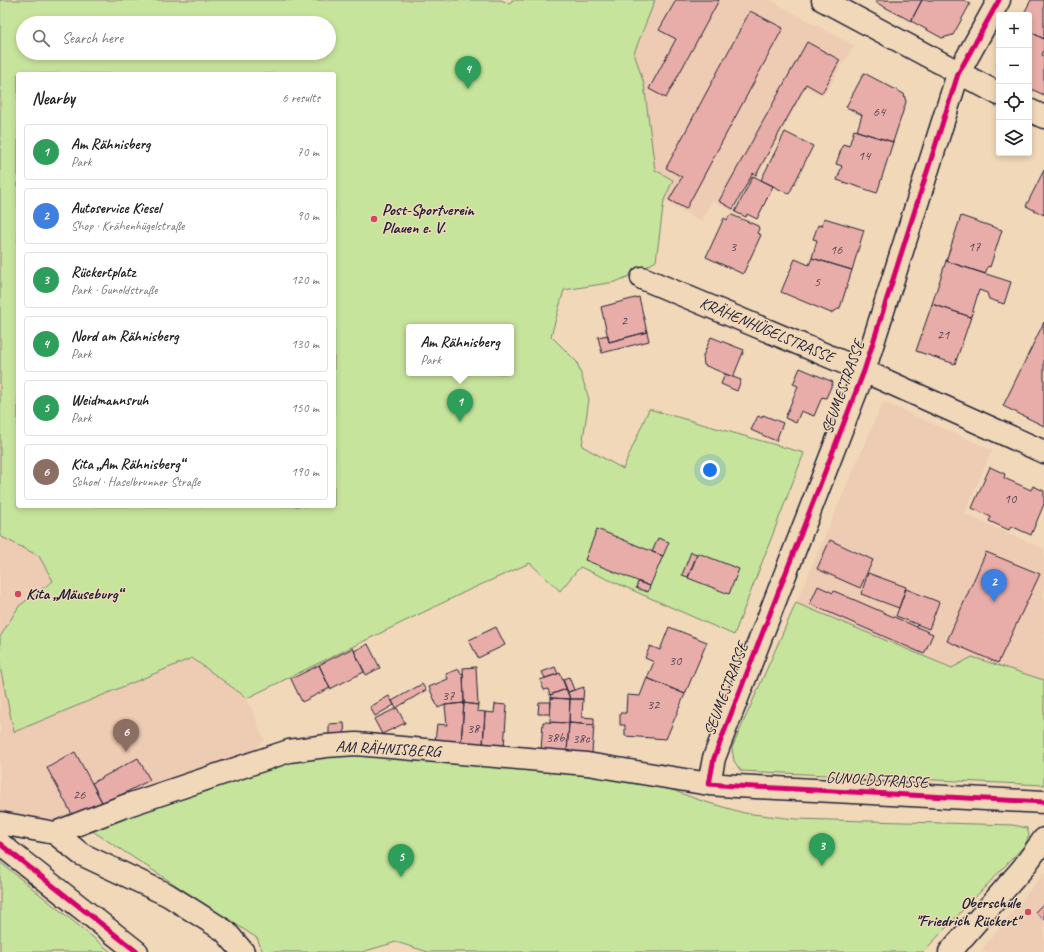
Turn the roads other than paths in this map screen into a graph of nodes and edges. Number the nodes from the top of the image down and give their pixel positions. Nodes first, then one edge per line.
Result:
1 (823, 0) edge
2 (999, 0) edge
3 (958, 74) junction
4 (996, 93) edge
5 (1032, 111) edge
6 (1044, 117) edge
7 (642, 278) dead end
8 (864, 371) junction
9 (1044, 452) edge
10 (709, 784) junction
11 (1044, 802) edge
12 (0, 823) edge
13 (55, 833) junction
14 (1044, 839) edge
15 (0, 844) edge
16 (137, 952) edge
17 (243, 952) edge
18 (950, 952) edge

1 - 3 street
2 - 3 street, SEUMESTRASSE
3 - 4 street
3 - 8 street, SEUMESTRASSE
5 - 6 street
7 - 8 street, KRÄHENHÜGELSTRASSE
8 - 9 street, KRÄHENHÜGELSTRASSE
8 - 10 street, SEUMESTRASSE
10 - 11 street, GUNOLDSTRASSE
10 - 13 street, AM RÄHNISBERG
12 - 13 street
13 - 17 street
14 - 18 street
15 - 16 street

